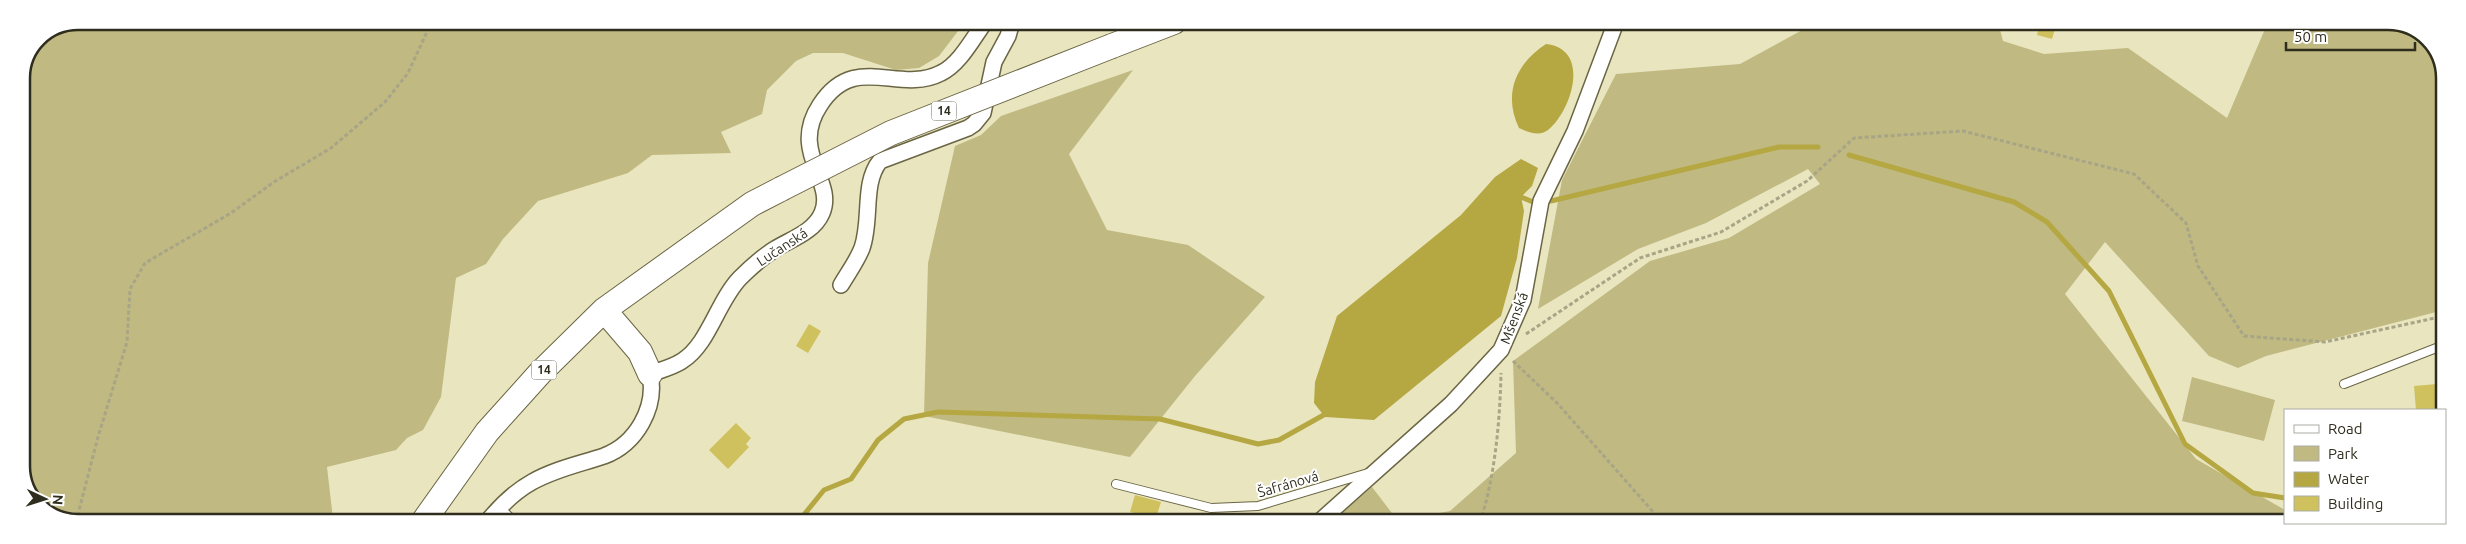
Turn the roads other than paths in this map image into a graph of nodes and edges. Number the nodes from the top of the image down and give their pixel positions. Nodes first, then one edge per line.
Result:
1 (979, 30) edge
2 (1010, 30) edge
3 (1153, 30) edge
4 (1613, 30) edge
5 (841, 285) dead end
6 (604, 310) junction
7 (2436, 349) edge
8 (650, 374) junction
9 (2344, 384) dead end
10 (1378, 470) junction
11 (1116, 484) dead end
12 (499, 507) junction
13 (430, 514) edge
14 (493, 514) edge
15 (506, 514) edge
16 (1328, 514) edge

1 - 8 street, Lučanská
2 - 5 street
3 - 6 main road, 14, bridge
4 - 10 street, Mšenská
6 - 8 main road
6 - 13 main road, 14
7 - 9 lane
8 - 12 street
10 - 11 lane, Šafránová
10 - 16 street, Mšenská
12 - 14 street
12 - 15 lane

